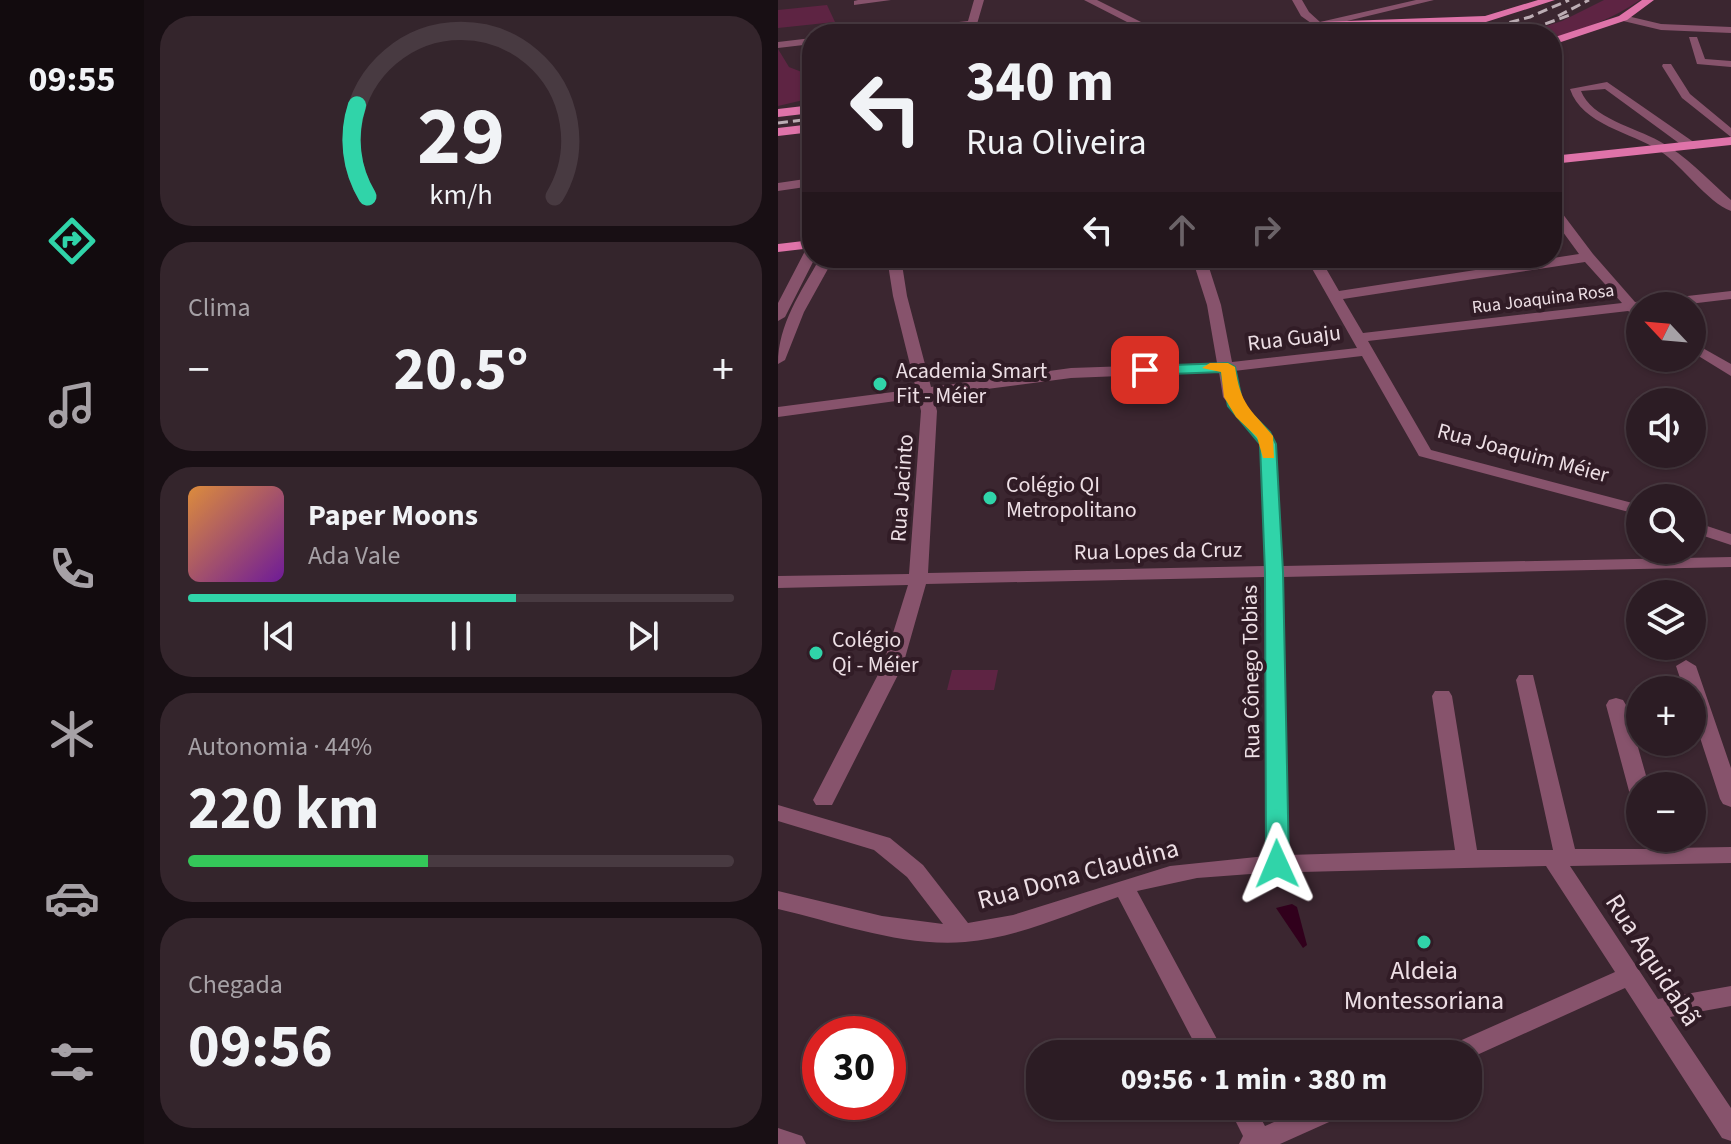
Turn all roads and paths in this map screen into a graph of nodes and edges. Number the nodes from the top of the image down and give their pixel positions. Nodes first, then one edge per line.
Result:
1 (886, 0) edge
2 (979, 0) edge
3 (1089, 0) edge
4 (1297, 0) edge
5 (1429, 0) edge
6 (1550, 0) edge
7 (1649, 0) edge
8 (857, 3) dead end
9 (1627, 19) junction
10 (1138, 23) joint
11 (975, 24) edge
12 (1132, 24) edge
13 (1317, 24) edge
14 (1322, 24) edge
15 (1346, 24) edge
16 (1731, 30) edge
17 (1562, 39) edge
18 (1693, 39) dead end
19 (802, 42) edge
20 (778, 45) edge
21 (1726, 64) edge
22 (1667, 66) dead end
23 (1729, 77) edge
24 (802, 110) edge
25 (778, 113) edge
26 (802, 129) edge
27 (778, 132) edge
28 (1731, 134) edge
29 (1731, 141) edge
30 (1691, 146) junction
31 (1664, 149) junction
32 (1562, 159) edge
33 (802, 183) edge
34 (778, 187) edge
35 (1731, 207) edge
36 (1562, 222) edge
37 (802, 245) edge
38 (778, 248) edge
39 (1588, 257) junction
40 (1562, 261) edge
41 (803, 268) edge
42 (821, 268) edge
43 (896, 268) edge
44 (1203, 268) edge
45 (1318, 268) edge
46 (1516, 268) edge
47 (1731, 295) edge
48 (1333, 296) junction
49 (1706, 299) edge
50 (1626, 300) edge
51 (802, 302) junction
52 (780, 310) edge
53 (1626, 311) edge
54 (1363, 345) junction
55 (1706, 355) edge
56 (778, 360) edge
57 (1228, 367) junction
58 (1731, 371) edge
59 (923, 393) junction
60 (778, 412) edge
61 (1626, 506) edge
62 (1706, 531) edge
63 (1731, 540) edge
64 (1731, 562) edge
65 (1274, 572) junction
66 (918, 581) junction
67 (778, 582) edge
68 (1686, 666) dead end
69 (1526, 680) dead end
70 (1442, 696) dead end
71 (1616, 705) dead end
72 (1635, 772) edge
73 (1731, 799) edge
74 (824, 800) dead end
75 (778, 813) edge
76 (1626, 852) edge
77 (1700, 852) edge
78 (1731, 855) edge
79 (1560, 859) junction
80 (1468, 861) junction
81 (1277, 864) junction
82 (1124, 888) junction
83 (778, 900) edge
84 (962, 932) junction
85 (1629, 976) junction
86 (1731, 996) edge
87 (1653, 1010) junction
88 (1205, 1040) edge
89 (1482, 1042) edge
90 (1247, 1120) edge
91 (1306, 1120) edge
92 (1731, 1130) edge
93 (778, 1140) edge
94 (1256, 1142) edge
95 (793, 1144) edge

1 - 8 street
2 - 11 street
3 - 10 street
4 - 13 street
5 - 14 street
6 - 15 main road
7 - 9 main road
9 - 16 street
9 - 17 main road
10 - 12 street
18 - 21 street
19 - 20 street
21 - 23 street
22 - 28 street
24 - 25 main road
26 - 27 main road
29 - 30 main road
30 - 31 main road
30 - 31 street
31 - 32 main road
31 - 35 street
33 - 34 street
36 - 39 street
37 - 38 main road
39 - 40 street
39 - 50 street
41 - 52 street
42 - 51 street
43 - 59 street, Rua Jacinto
44 - 57 street, Rua Cônego Tobias
45 - 48 street, Rua Joaquim Méier
46 - 48 street
47 - 49 street, Rua Joaquina Rosa
48 - 54 street, Rua Joaquim Méier
51 - 52 street
51 - 56 street
53 - 54 street, Rua Joaquina Rosa
54 - 57 street, Rua Guaju
54 - 61 street, Rua Joaquim Méier
55 - 58 street
57 - 59 street, Rua Guaju
57 - 65 street, Rua Cônego Tobias
59 - 60 street, Rua Guaju
59 - 66 street, Rua Jacinto
62 - 63 street
64 - 65 street, Rua Lopes da Cruz
65 - 66 street, Rua Lopes da Cruz
65 - 81 street, Rua Cônego Tobias
66 - 67 street, Rua Lopes da Cruz
66 - 74 street, Rua Jacinto
68 - 73 street
69 - 79 street
70 - 80 street
71 - 72 street
75 - 84 street
76 - 79 street, Rua Dona Claudina
77 - 78 street, Rua Dona Claudina
79 - 80 street, Rua Dona Claudina
79 - 85 street, Rua Aquidabã
80 - 81 street, Rua Dona Claudina
81 - 82 street, Rua Dona Claudina
82 - 84 street, Rua Dona Claudina
82 - 88 street
83 - 84 street, Rua Dona Claudina
85 - 87 street, Rua Aquidabã
85 - 89 street
86 - 87 street
87 - 92 street, Rua Aquidabã
90 - 94 street
91 - 94 street
93 - 95 street

